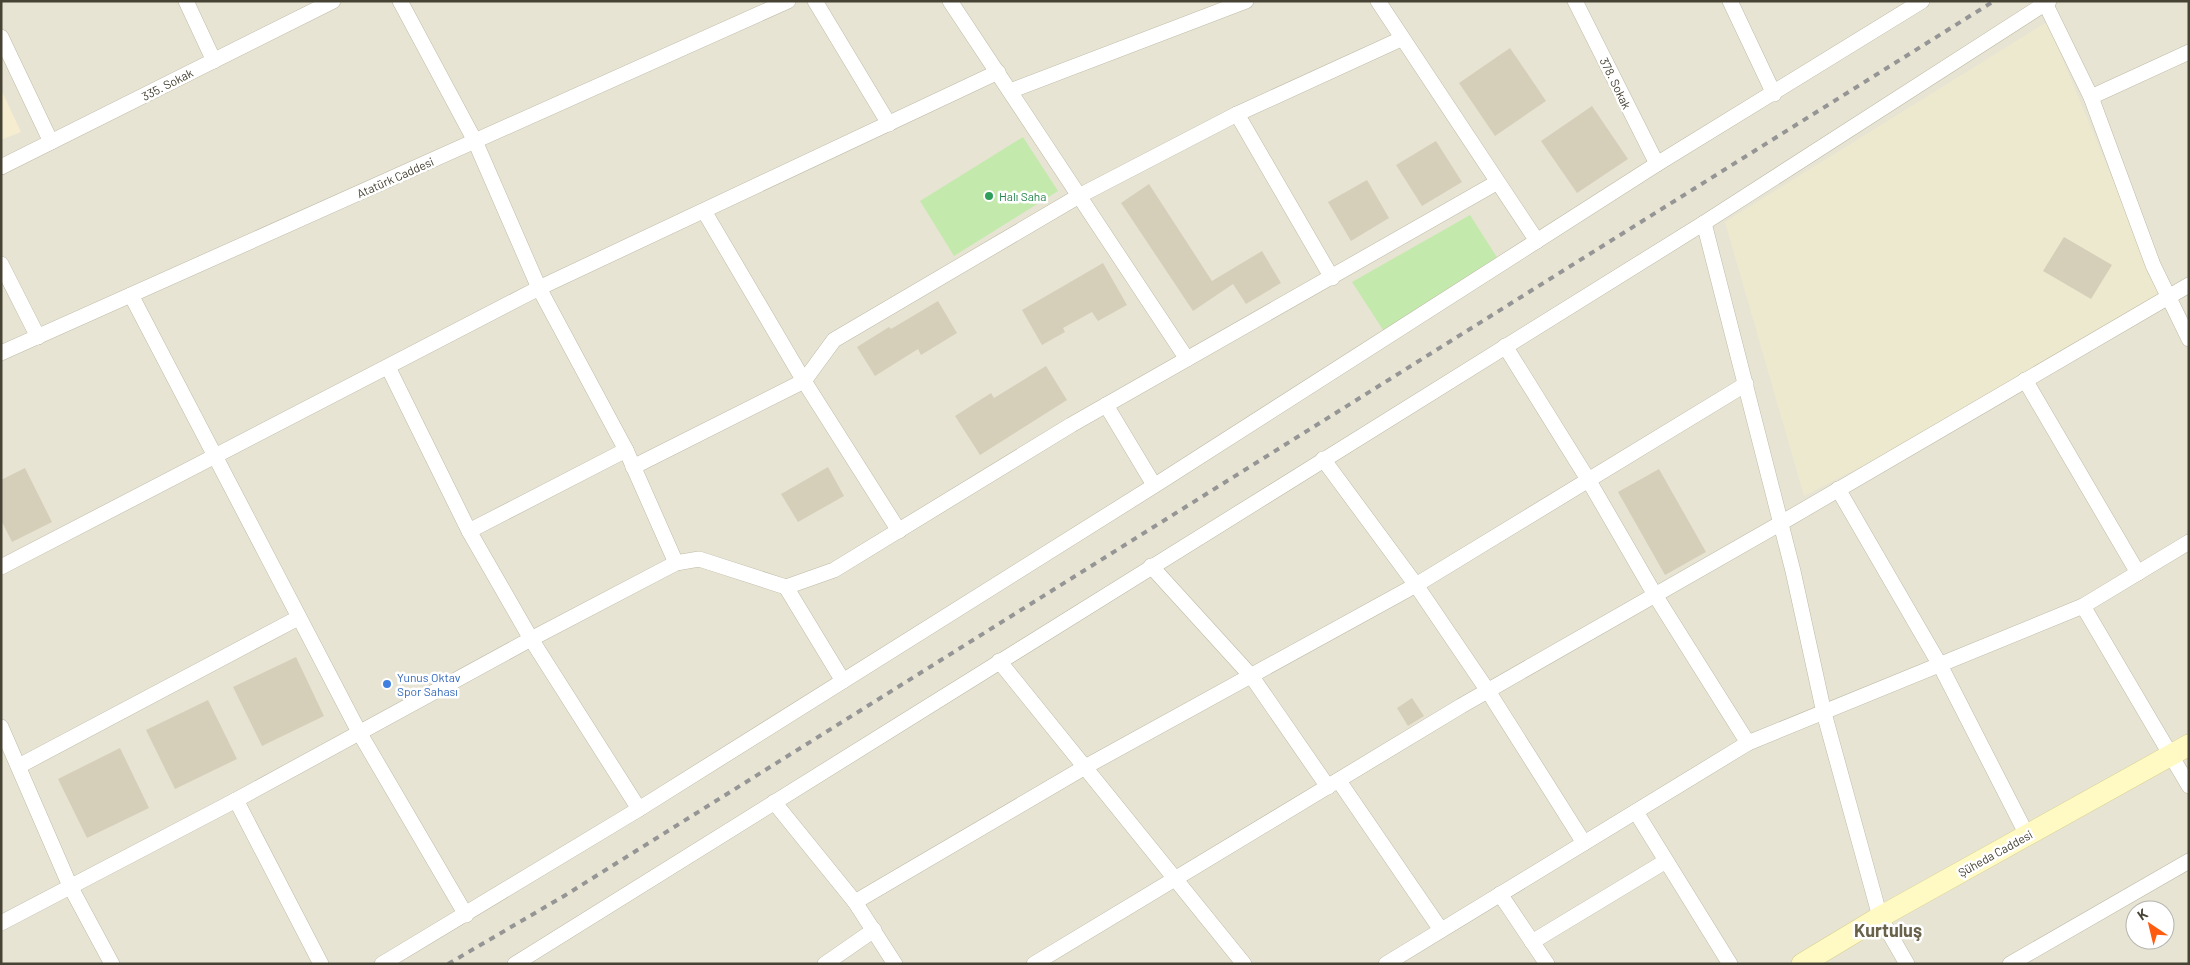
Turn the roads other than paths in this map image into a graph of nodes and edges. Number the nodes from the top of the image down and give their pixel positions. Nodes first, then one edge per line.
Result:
1 (186, 1) edge
2 (334, 1) edge
3 (400, 1) edge
4 (788, 1) edge
5 (815, 1) edge
6 (950, 1) edge
7 (1246, 1) edge
8 (1378, 1) edge
9 (1576, 1) edge
10 (1730, 1) edge
11 (1922, 1) edge
12 (2047, 2) edge
13 (1, 37) edge
14 (1401, 39) junction
15 (2189, 52) edge
16 (214, 61) junction
17 (998, 72) junction
18 (1010, 91) junction
19 (1774, 94) junction
20 (2090, 97) junction
21 (1237, 114) junction
22 (889, 124) junction
23 (475, 141) junction
24 (51, 142) junction
25 (1657, 164) junction
26 (1, 167) edge
27 (1496, 183) junction
28 (1079, 196) junction
29 (704, 211) junction
30 (1704, 223) junction
31 (1537, 241) junction
32 (1, 264) edge
33 (1332, 278) junction
34 (2189, 285) edge
35 (540, 288) junction
36 (131, 295) junction
37 (2168, 297) junction
38 (38, 337) junction
39 (2189, 339) edge
40 (1505, 346) junction
41 (1, 353) edge
42 (1187, 359) junction
43 (388, 367) junction
44 (2026, 380) junction
45 (804, 381) junction
46 (1746, 384) junction
47 (1106, 405) junction
48 (626, 450) junction
49 (216, 456) junction
50 (1323, 459) junction
51 (633, 468) junction
52 (1589, 481) junction
53 (1154, 485) junction
54 (1838, 489) junction
55 (1781, 523) junction
56 (469, 531) junction
57 (899, 531) junction
58 (2189, 542) edge
59 (676, 563) junction
60 (1151, 566) junction
61 (1, 567) edge
62 (2138, 573) junction
63 (1416, 585) junction
64 (786, 587) junction
65 (1655, 596) junction
66 (2083, 606) junction
67 (298, 618) junction
68 (531, 639) junction
69 (999, 661) junction
70 (1940, 665) junction
71 (1252, 676) junction
72 (842, 681) junction
73 (1488, 691) junction
74 (1824, 713) junction
75 (2, 731) edge
76 (359, 732) junction
77 (1748, 743) junction
78 (2180, 750) edge
79 (19, 766) junction
80 (1085, 767) junction
81 (1333, 784) junction
82 (2189, 786) edge
83 (236, 800) junction
84 (774, 802) junction
85 (639, 809) junction
86 (1636, 812) junction
87 (2027, 835) junction
88 (1584, 843) junction
89 (1666, 861) junction
90 (2189, 861) edge
91 (1177, 879) junction
92 (70, 886) junction
93 (1500, 894) junction
94 (855, 902) junction
95 (466, 915) junction
96 (1880, 918) junction
97 (1, 923) edge
98 (874, 930) junction
99 (1440, 930) junction
100 (1532, 942) junction
101 (112, 964) edge
102 (321, 964) edge
103 (382, 964) edge
104 (515, 964) edge
105 (825, 964) edge
106 (896, 964) edge
107 (1034, 964) edge
108 (1244, 964) edge
109 (1386, 964) edge
110 (1546, 964) edge
111 (1730, 964) edge
112 (1802, 964) edge
113 (1907, 964) edge
114 (2010, 964) edge

1 - 16 street
2 - 16 street, 335. Sokak
3 - 23 street
4 - 23 street, Atatürk Caddesi
5 - 22 street
6 - 17 street
7 - 18 street
8 - 14 street
9 - 25 street, 378. Sokak
10 - 19 street
11 - 19 street
12 - 20 street
12 - 30 street
13 - 24 street
14 - 21 street
14 - 27 street
15 - 20 street
16 - 24 street, 335. Sokak
17 - 18 street
17 - 22 street
18 - 28 street
19 - 25 street
20 - 37 street
21 - 28 street
21 - 33 street
22 - 29 street
23 - 35 street
23 - 36 street, Atatürk Caddesi
24 - 26 street, 335. Sokak
25 - 31 street
27 - 31 street
27 - 33 street
28 - 42 street
28 - 45 street
29 - 35 street
29 - 45 street
30 - 40 street
30 - 46 street
31 - 53 street
32 - 38 street
33 - 42 street
34 - 37 street
35 - 43 street
35 - 48 street
36 - 38 street, Atatürk Caddesi
36 - 49 street
37 - 39 street
37 - 44 street
38 - 41 street, Atatürk Caddesi
40 - 50 street
40 - 52 street
42 - 47 street
43 - 49 street
43 - 56 street
44 - 54 street
44 - 62 street
45 - 51 street
45 - 57 street
46 - 52 street
46 - 55 street
47 - 53 street
47 - 57 street
48 - 51 street
48 - 56 street
49 - 61 street
49 - 67 street
50 - 60 street
50 - 63 street
51 - 59 street
52 - 63 street
52 - 65 street
53 - 72 street
54 - 55 street
54 - 70 street
55 - 65 street
55 - 74 street
56 - 68 street
57 - 64 street
58 - 62 street
59 - 64 street
59 - 68 street
60 - 69 street
60 - 71 street
62 - 66 street
63 - 71 street
63 - 73 street
64 - 72 street
65 - 73 street
65 - 77 street
66 - 70 street
66 - 78 street
67 - 76 street
67 - 79 street
68 - 76 street
68 - 85 street
69 - 80 street
69 - 84 street
70 - 74 street
70 - 87 street
71 - 80 street
71 - 81 street
72 - 85 street
73 - 81 street
73 - 88 street
74 - 77 street
74 - 96 street
75 - 79 street
76 - 83 street
76 - 95 street
77 - 86 street
78 - 82 street
78 - 87 main road, Şüheda Caddesi
79 - 92 street
80 - 91 street
80 - 94 street
81 - 91 street
81 - 99 street
83 - 92 street
83 - 102 street
84 - 94 street
84 - 104 street
85 - 95 street
86 - 88 street
86 - 89 street
87 - 96 main road, Şüheda Caddesi
88 - 93 street
89 - 100 street
89 - 111 street
90 - 114 street
91 - 107 street
91 - 108 street
92 - 97 street
92 - 101 street
93 - 99 street
93 - 100 street
94 - 98 street
95 - 103 street
96 - 112 main road, Şüheda Caddesi
96 - 113 street
98 - 105 street
98 - 106 street
99 - 109 street
100 - 110 street

